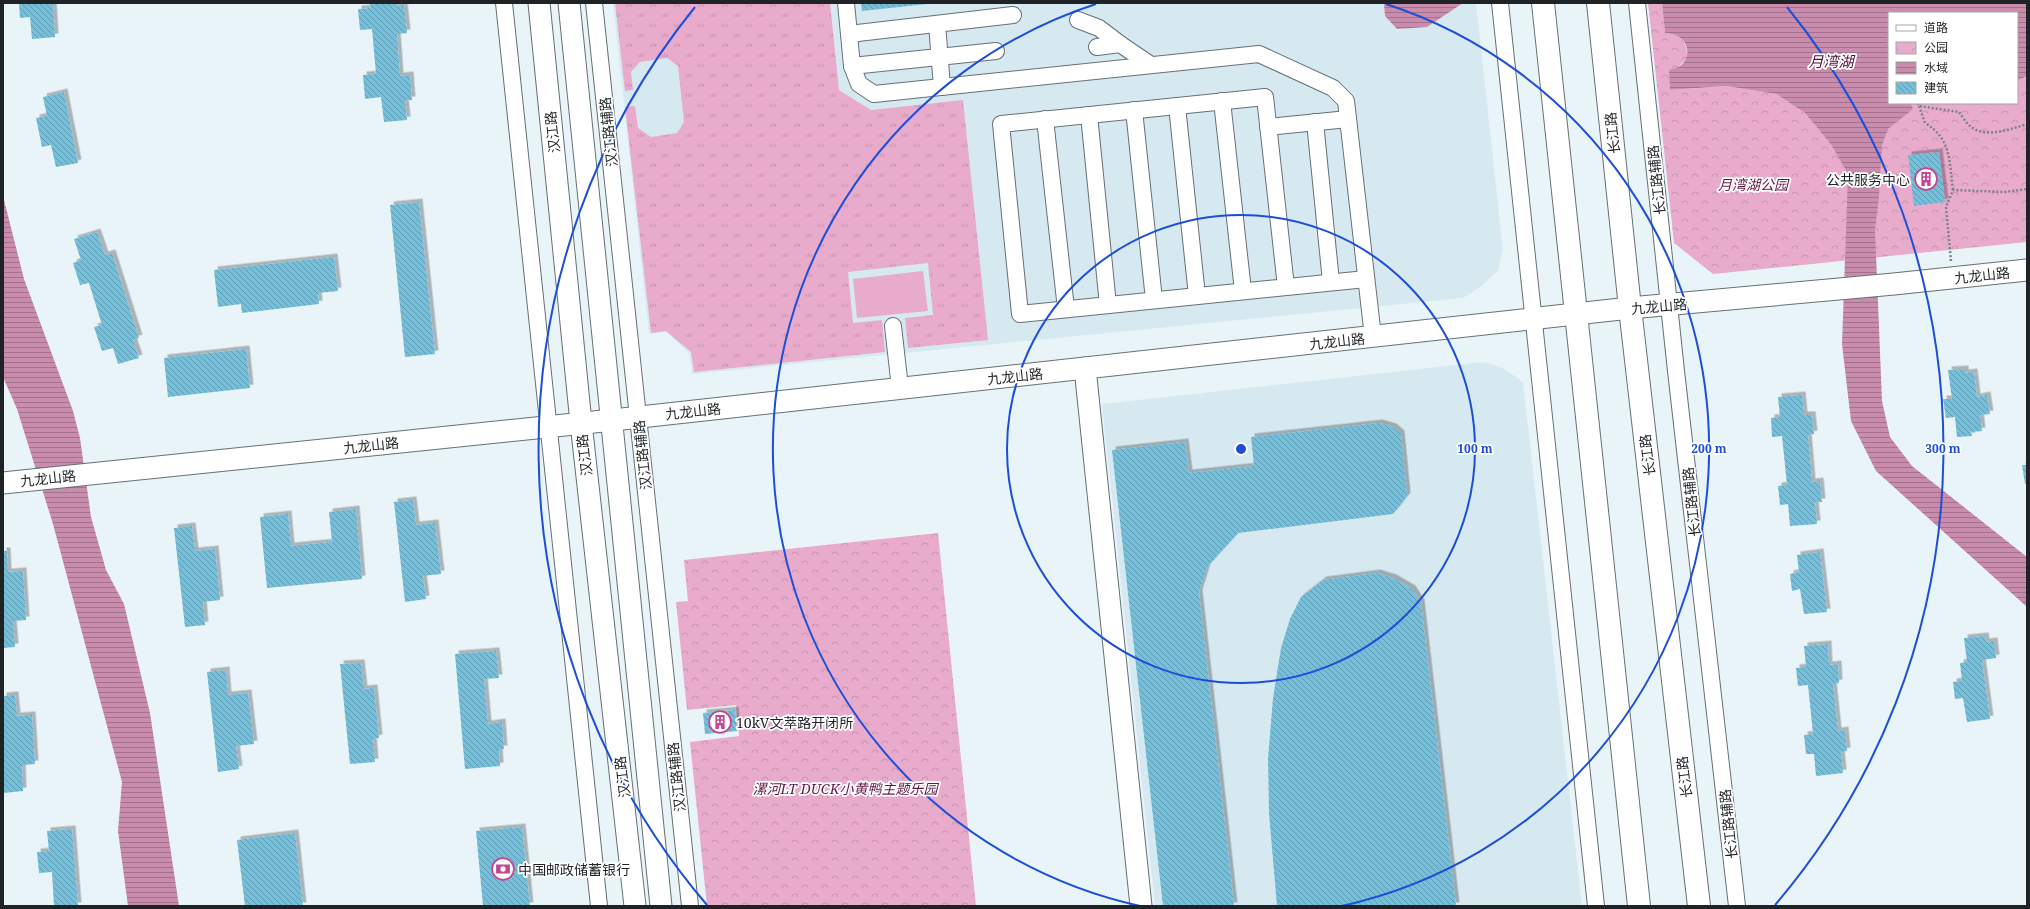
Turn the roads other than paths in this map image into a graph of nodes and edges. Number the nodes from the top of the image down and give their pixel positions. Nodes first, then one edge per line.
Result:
1 (504, 3) edge
2 (539, 3) edge
3 (569, 3) edge
4 (594, 3) edge
5 (846, 3) edge
6 (1500, 3) edge
7 (1543, 3) edge
8 (1598, 3) edge
9 (1637, 3) edge
10 (1013, 15) dead end
11 (1078, 20) dead end
12 (936, 24) junction
13 (849, 34) junction
14 (1120, 44) junction
15 (1097, 47) dead end
16 (996, 51) dead end
17 (939, 57) junction
18 (1151, 65) junction
19 (852, 66) junction
20 (942, 87) junction
21 (1222, 101) junction
22 (1177, 106) junction
23 (1134, 110) junction
24 (1089, 115) junction
25 (1045, 119) junction
26 (1348, 119) junction
27 (1315, 122) junction
28 (1268, 127) junction
29 (2027, 270) edge
30 (1366, 279) junction
31 (1331, 282) junction
32 (1286, 287) junction
33 (1243, 291) junction
34 (1197, 296) junction
35 (1154, 300) junction
36 (1670, 304) junction
37 (1108, 305) junction
38 (1630, 308) junction
39 (1066, 309) junction
40 (1577, 315) junction
41 (1535, 319) junction
42 (893, 326) dead end
43 (1373, 337) junction
44 (1086, 368) junction
45 (900, 388) junction
46 (638, 417) junction
47 (613, 420) junction
48 (581, 423) junction
49 (548, 426) junction
50 (3, 483) edge
51 (599, 906) edge
52 (635, 906) edge
53 (661, 906) edge
54 (690, 906) edge
55 (1141, 906) edge
56 (1596, 906) edge
57 (1639, 906) edge
58 (1699, 906) edge
59 (1737, 906) edge

1 - 49 street
2 - 48 street, 汉江路
3 - 47 street, 汉江路
4 - 46 street, 汉江路辅路
5 - 13 street
6 - 41 street
7 - 40 main road
8 - 38 main road, 长江路
9 - 36 street, 长江路辅路
10 - 12 street
11 - 14 street
12 - 13 street
12 - 17 street
13 - 19 street
14 - 15 street
14 - 18 street
16 - 17 street
17 - 19 street
17 - 20 street
18 - 20 street
18 - 26 street
19 - 20 street
21 - 22 street
21 - 28 street
21 - 33 street
22 - 23 street
22 - 34 street
23 - 24 street
23 - 35 street
24 - 25 street
24 - 37 street
25 - 39 street
25 - 39 street
26 - 27 street
26 - 30 street
27 - 28 street
27 - 31 street
28 - 32 street
29 - 36 street, 九龙山路
30 - 31 street
30 - 43 street
31 - 32 street
32 - 33 street
33 - 34 street
34 - 35 street
35 - 37 street
36 - 38 street, 九龙山路
36 - 59 street, 长江路辅路
37 - 39 street
38 - 40 street, 九龙山路
38 - 58 main road, 长江路
40 - 41 street, 九龙山路
40 - 57 main road
41 - 43 street, 九龙山路
41 - 56 street
42 - 45 street
43 - 44 street, 九龙山路
44 - 45 street, 九龙山路
44 - 55 street
45 - 46 street, 九龙山路
46 - 47 street, 九龙山路
46 - 54 street, 汉江路辅路
47 - 48 street, 九龙山路
47 - 53 street, 汉江路
48 - 49 street, 九龙山路
48 - 52 street, 汉江路
49 - 50 street, 九龙山路
49 - 51 street

